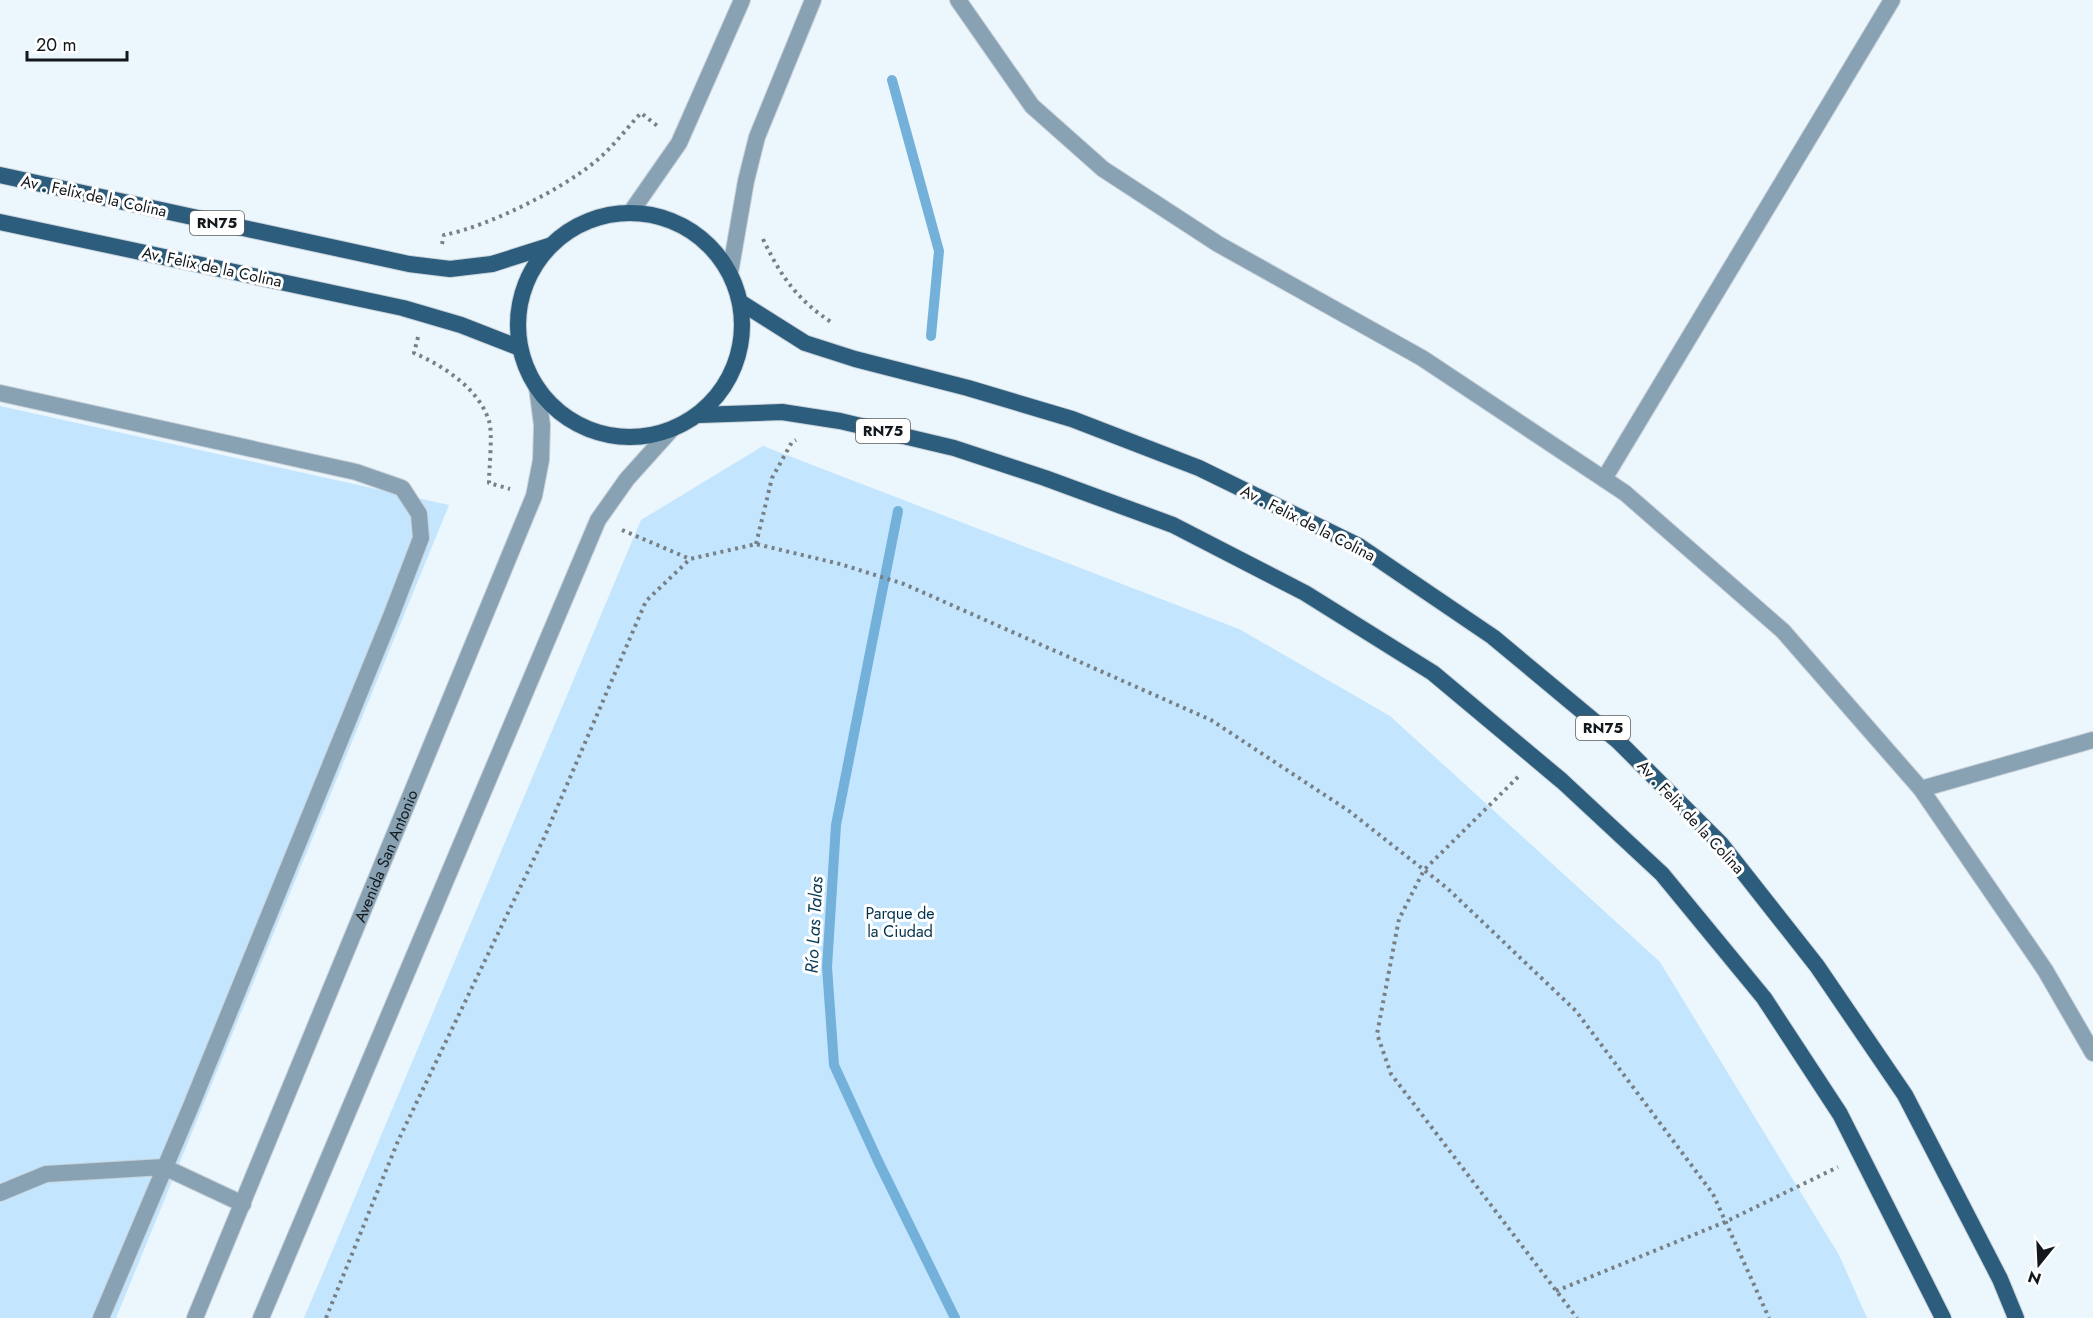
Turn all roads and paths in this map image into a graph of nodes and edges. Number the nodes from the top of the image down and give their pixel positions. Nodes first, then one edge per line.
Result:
1 (742, 0) edge
2 (813, 0) edge
3 (958, 0) edge
4 (1892, 0) edge
5 (679, 143) junction
6 (0, 175) edge
7 (631, 213) junction
8 (0, 222) edge
9 (763, 238) dead end
10 (549, 246) junction
11 (434, 267) junction
12 (730, 273) junction
13 (741, 302) junction
14 (423, 314) junction
15 (520, 348) junction
16 (830, 351) junction
17 (537, 387) junction
18 (0, 393) edge
19 (698, 415) junction
20 (813, 416) junction
21 (672, 429) junction
22 (1604, 479) junction
23 (534, 496) junction
24 (598, 519) junction
25 (756, 544) junction
26 (690, 559) junction
27 (2093, 740) edge
28 (1536, 759) junction
29 (1921, 789) junction
30 (1424, 870) junction
31 (2093, 1053) edge
32 (1861, 1156) junction
33 (164, 1167) junction
34 (0, 1193) edge
35 (243, 1204) junction
36 (1725, 1222) junction
37 (1556, 1291) junction
38 (101, 1318) edge
39 (195, 1318) edge
40 (261, 1318) edge
41 (326, 1318) edge
42 (1577, 1318) edge
43 (1769, 1318) edge
44 (1943, 1318) edge
45 (2016, 1318) edge

1 - 5 street
2 - 12 street
3 - 22 street
4 - 22 street
5 - 7 street
5 - 11 path
6 - 11 main road, Av . Felix de la Colina / RN75
7 - 10 main road
7 - 12 main road
8 - 14 main road, Av. Felix de la Colina
9 - 16 path
10 - 11 main road, RN75
10 - 15 main road
12 - 13 main road
13 - 16 main road, RN75
13 - 19 main road
14 - 15 main road, Av. Felix de la Colina
14 - 23 path
15 - 17 main road
16 - 45 main road, Av . Felix de la Colina / RN75
17 - 21 main road
17 - 23 street, Avenida San Antonio
18 - 33 street
19 - 20 main road, RN75
19 - 21 main road
20 - 25 path
20 - 28 main road, RN75
21 - 24 street
22 - 29 street
23 - 35 street, Avenida San Antonio
24 - 26 path
24 - 40 street
25 - 26 path
25 - 30 path
26 - 41 path
27 - 29 street
28 - 30 path
28 - 32 main road, RN75
29 - 31 street
30 - 36 path
30 - 37 path
32 - 36 path
32 - 44 main road, RN75
33 - 34 street
33 - 35 street
33 - 38 street
35 - 39 street, Avenida San Antonio
36 - 37 path
36 - 43 path
37 - 42 path

